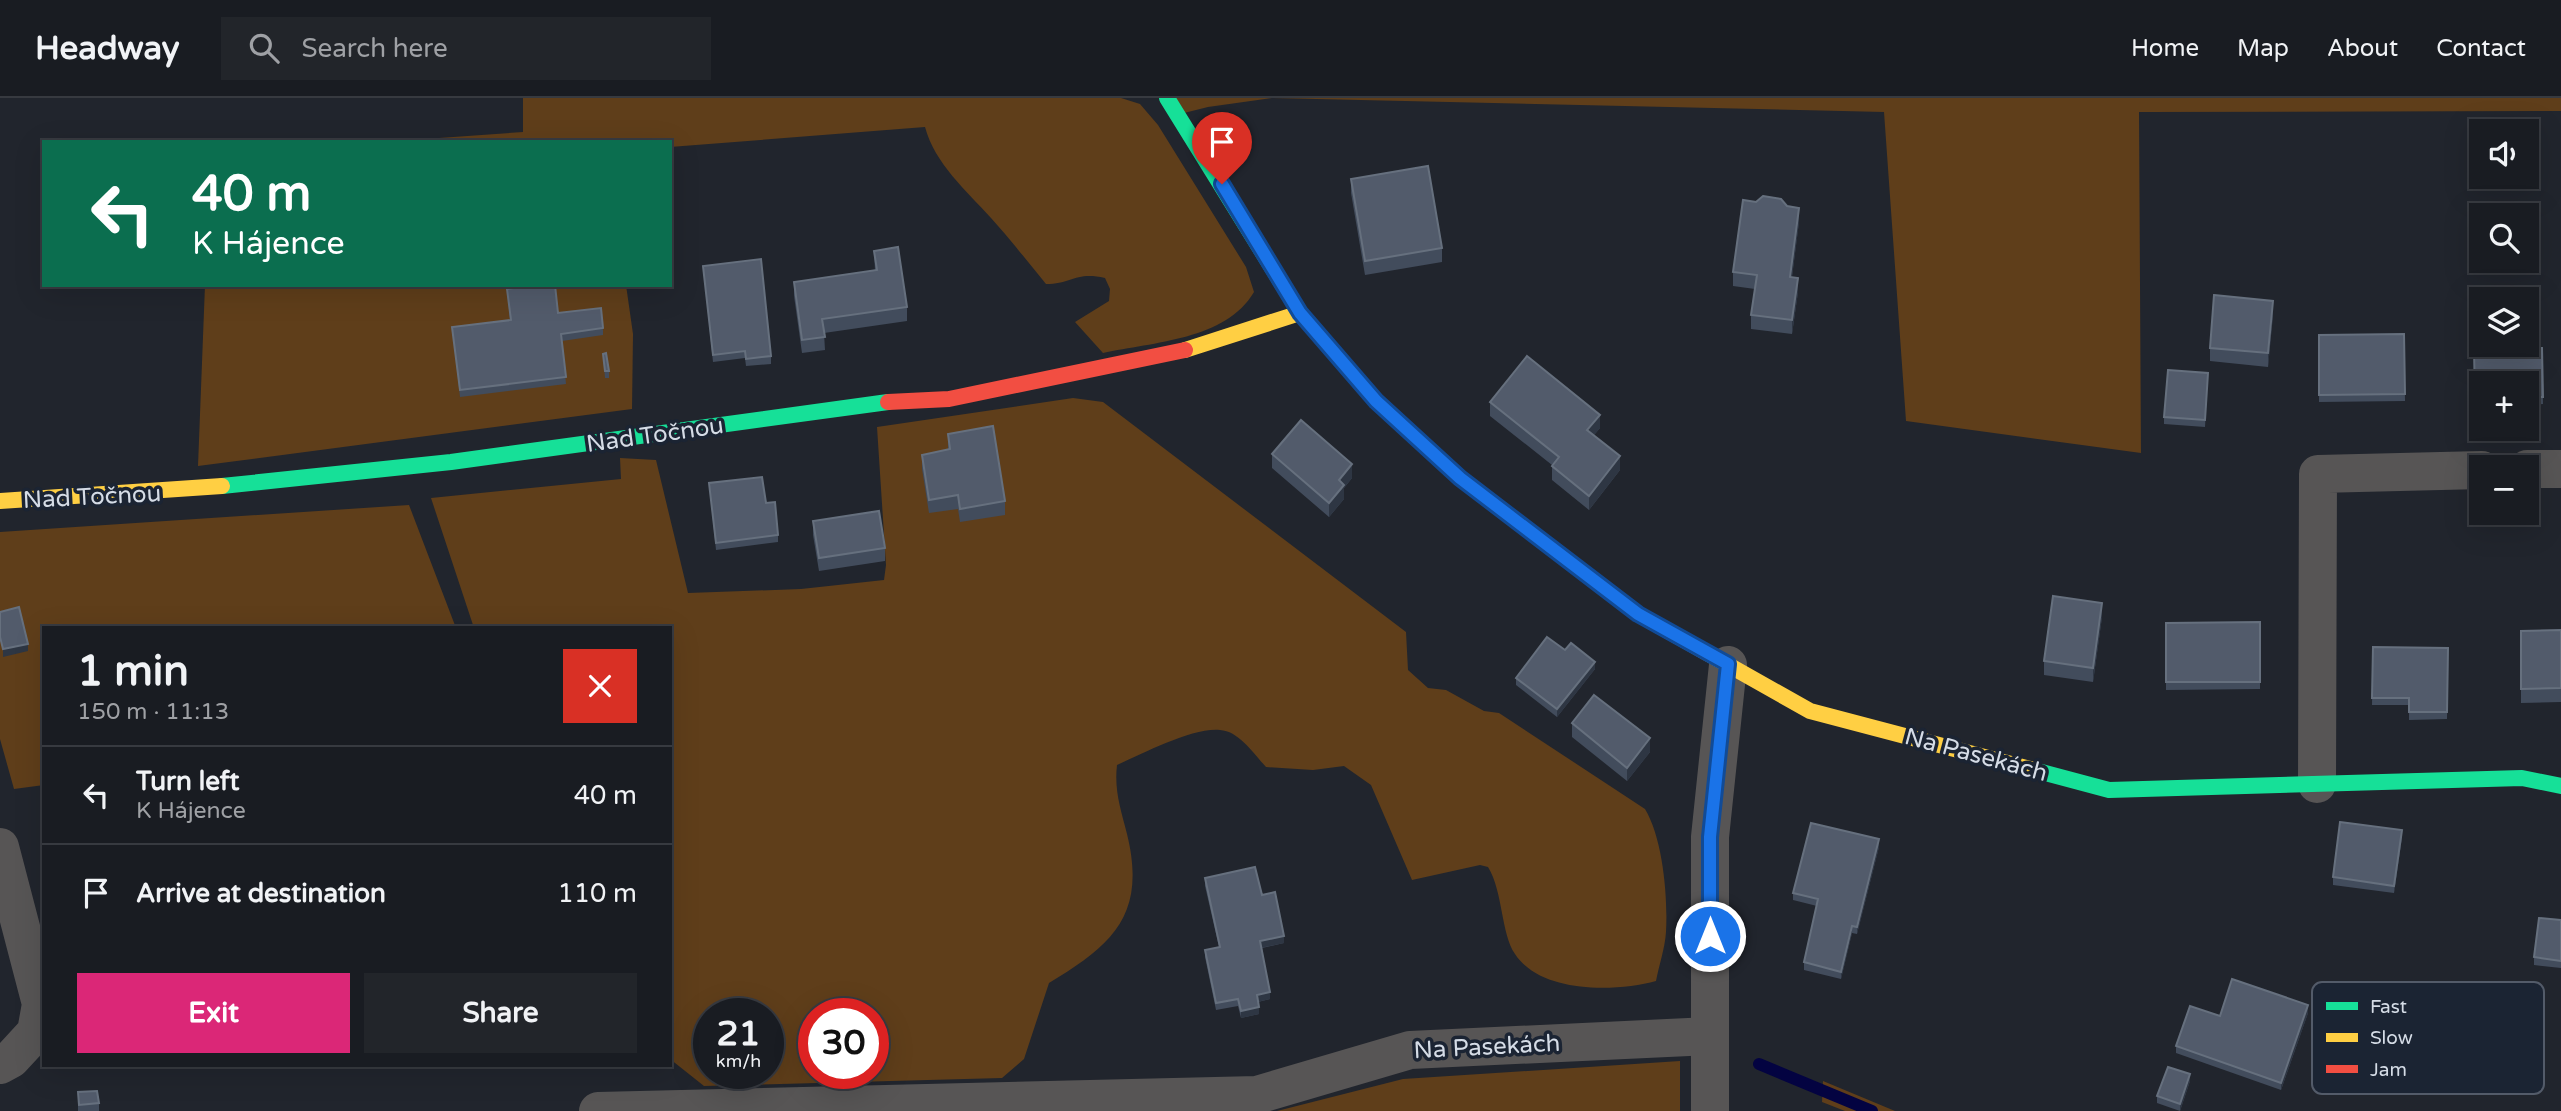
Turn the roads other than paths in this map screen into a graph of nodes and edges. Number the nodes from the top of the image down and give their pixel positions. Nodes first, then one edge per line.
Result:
1 (1167, 98) edge
2 (1300, 313) junction
3 (2539, 469) edge
4 (2561, 469) edge
5 (2469, 470) edge
6 (0, 501) edge
7 (1728, 664) junction
8 (2317, 784) junction
9 (2561, 786) edge
10 (0, 847) edge
11 (1710, 1036) junction
12 (0, 1065) edge
13 (597, 1111) edge
14 (1710, 1111) edge

1 - 2 street, Na Pasekách
2 - 6 street, Nad Točnou
2 - 7 street, Na Pasekách
3 - 4 street
5 - 8 street
7 - 8 street, Na Pasekách
7 - 11 street
8 - 9 street, Na Pasekách
10 - 12 street
11 - 13 street, Na Pasekách
11 - 14 street

